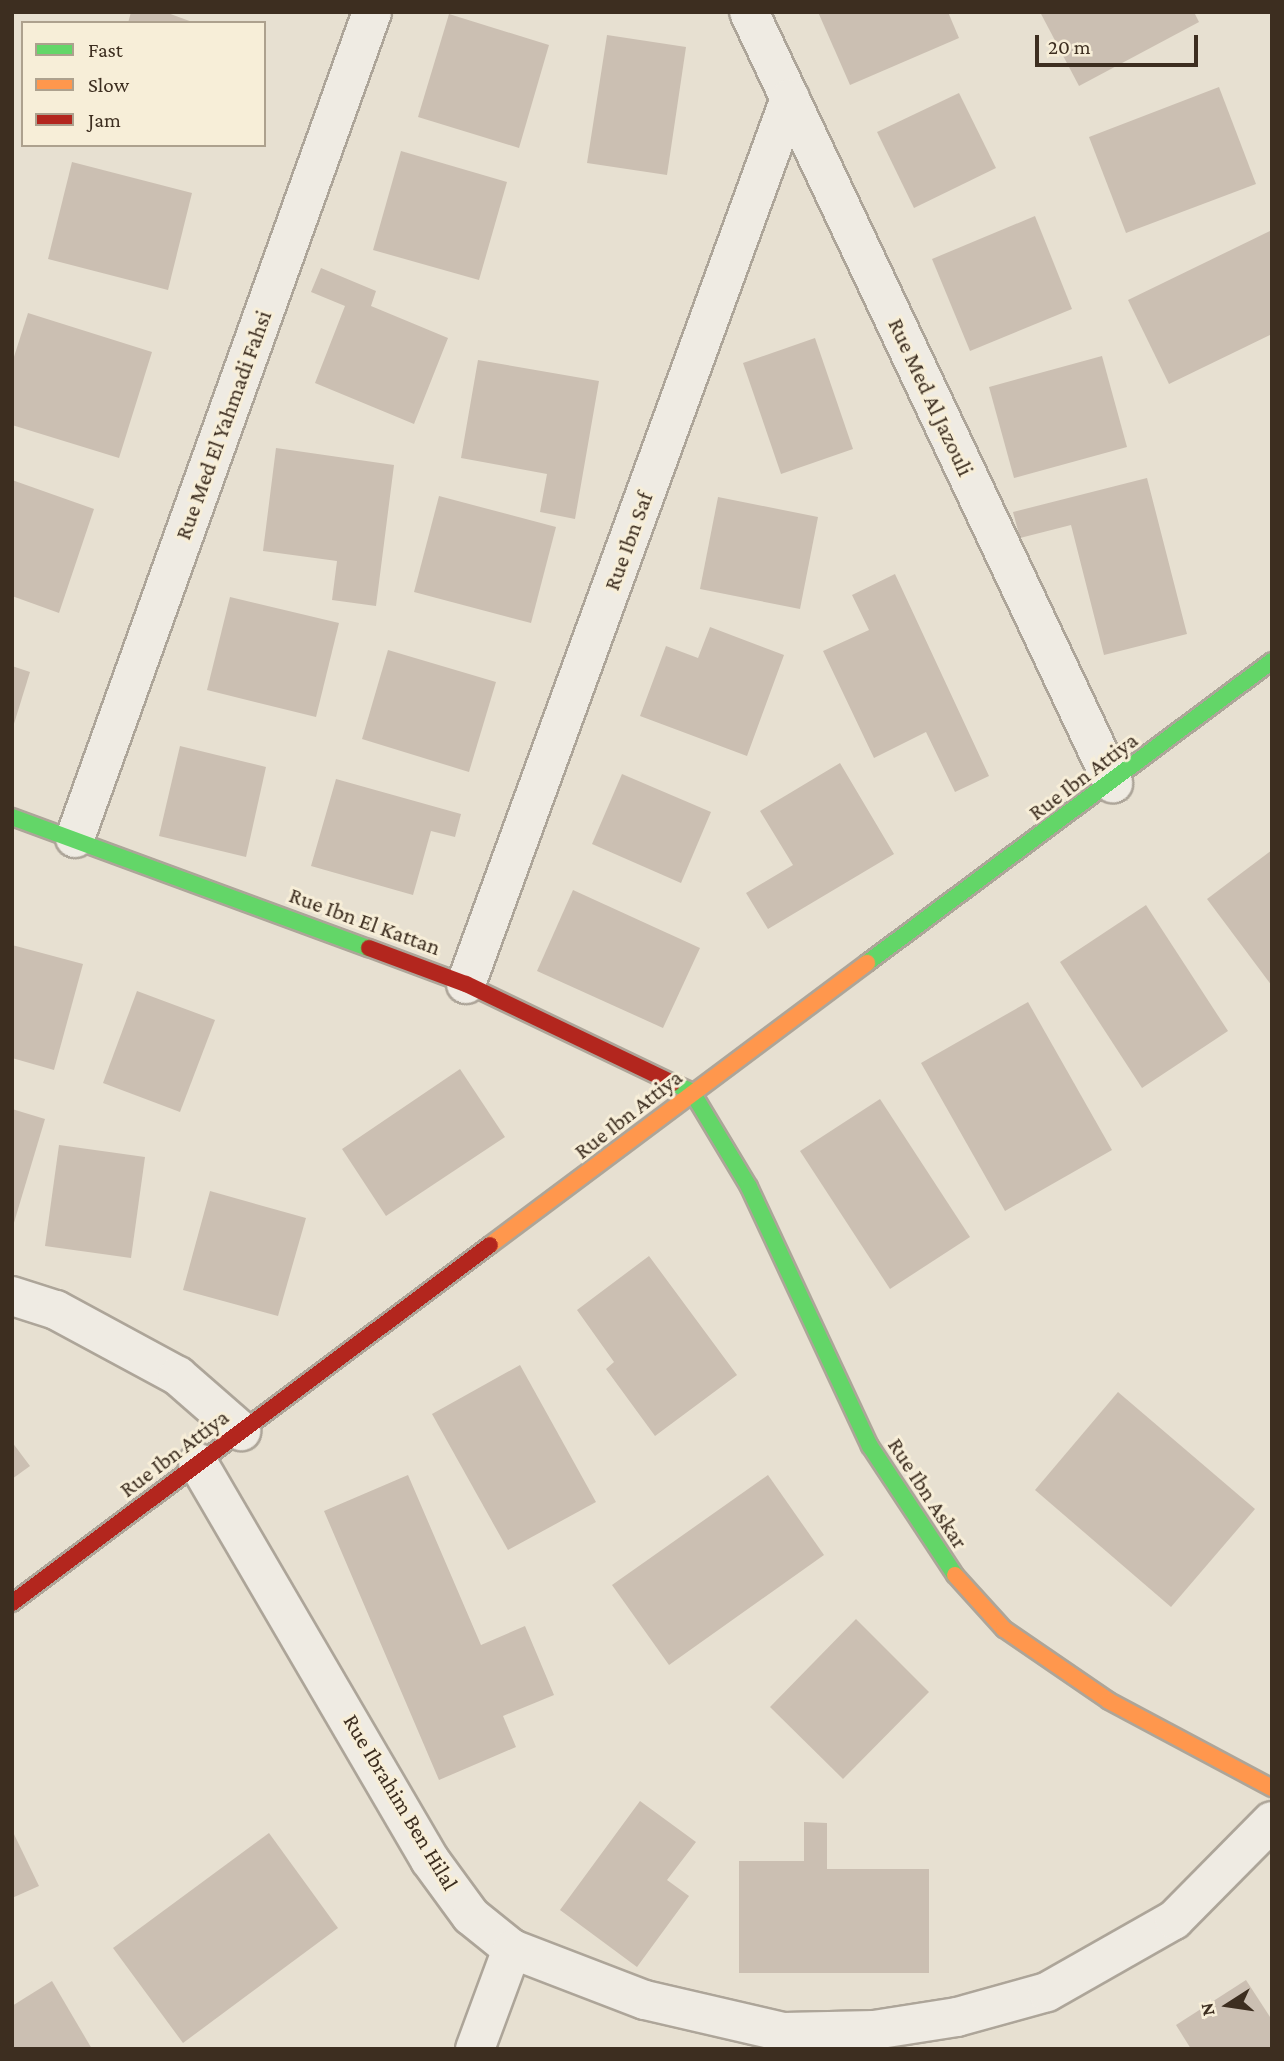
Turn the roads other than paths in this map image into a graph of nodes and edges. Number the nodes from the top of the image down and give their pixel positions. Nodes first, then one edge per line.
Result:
1 (372, 12) edge
2 (749, 12) edge
3 (790, 99) junction
4 (1272, 661) edge
5 (1114, 783) junction
6 (12, 817) edge
7 (75, 838) junction
8 (467, 984) junction
9 (692, 1092) junction
10 (12, 1296) edge
11 (241, 1431) junction
12 (198, 1464) junction
13 (12, 1603) edge
14 (1272, 1788) edge
15 (1272, 1821) edge
16 (512, 1949) junction
17 (475, 2049) edge

1 - 7 street, Rue Med El Yahmadi Fahsi
2 - 3 street, Rue Med Al Jazouli
3 - 5 street, Rue Med Al Jazouli
3 - 8 street, Rue Ibn Saf
4 - 5 street, Rue Ibn Attiya
5 - 9 street, Rue Ibn Attiya
6 - 7 street, Rue Ibn El Kattan
7 - 8 street, Rue Ibn El Kattan
8 - 9 street, Rue Ibn El Kattan
9 - 11 street, Rue Ibn Attiya
9 - 14 street, Rue Ibn Askar
10 - 11 street
11 - 12 street, Rue Ibn Attiya
12 - 13 street, Rue Ibn Attiya
12 - 16 street, Rue Ibrahim Ben Hilal
15 - 16 street, Rue Ibrahim Ben Hilal
16 - 17 street

